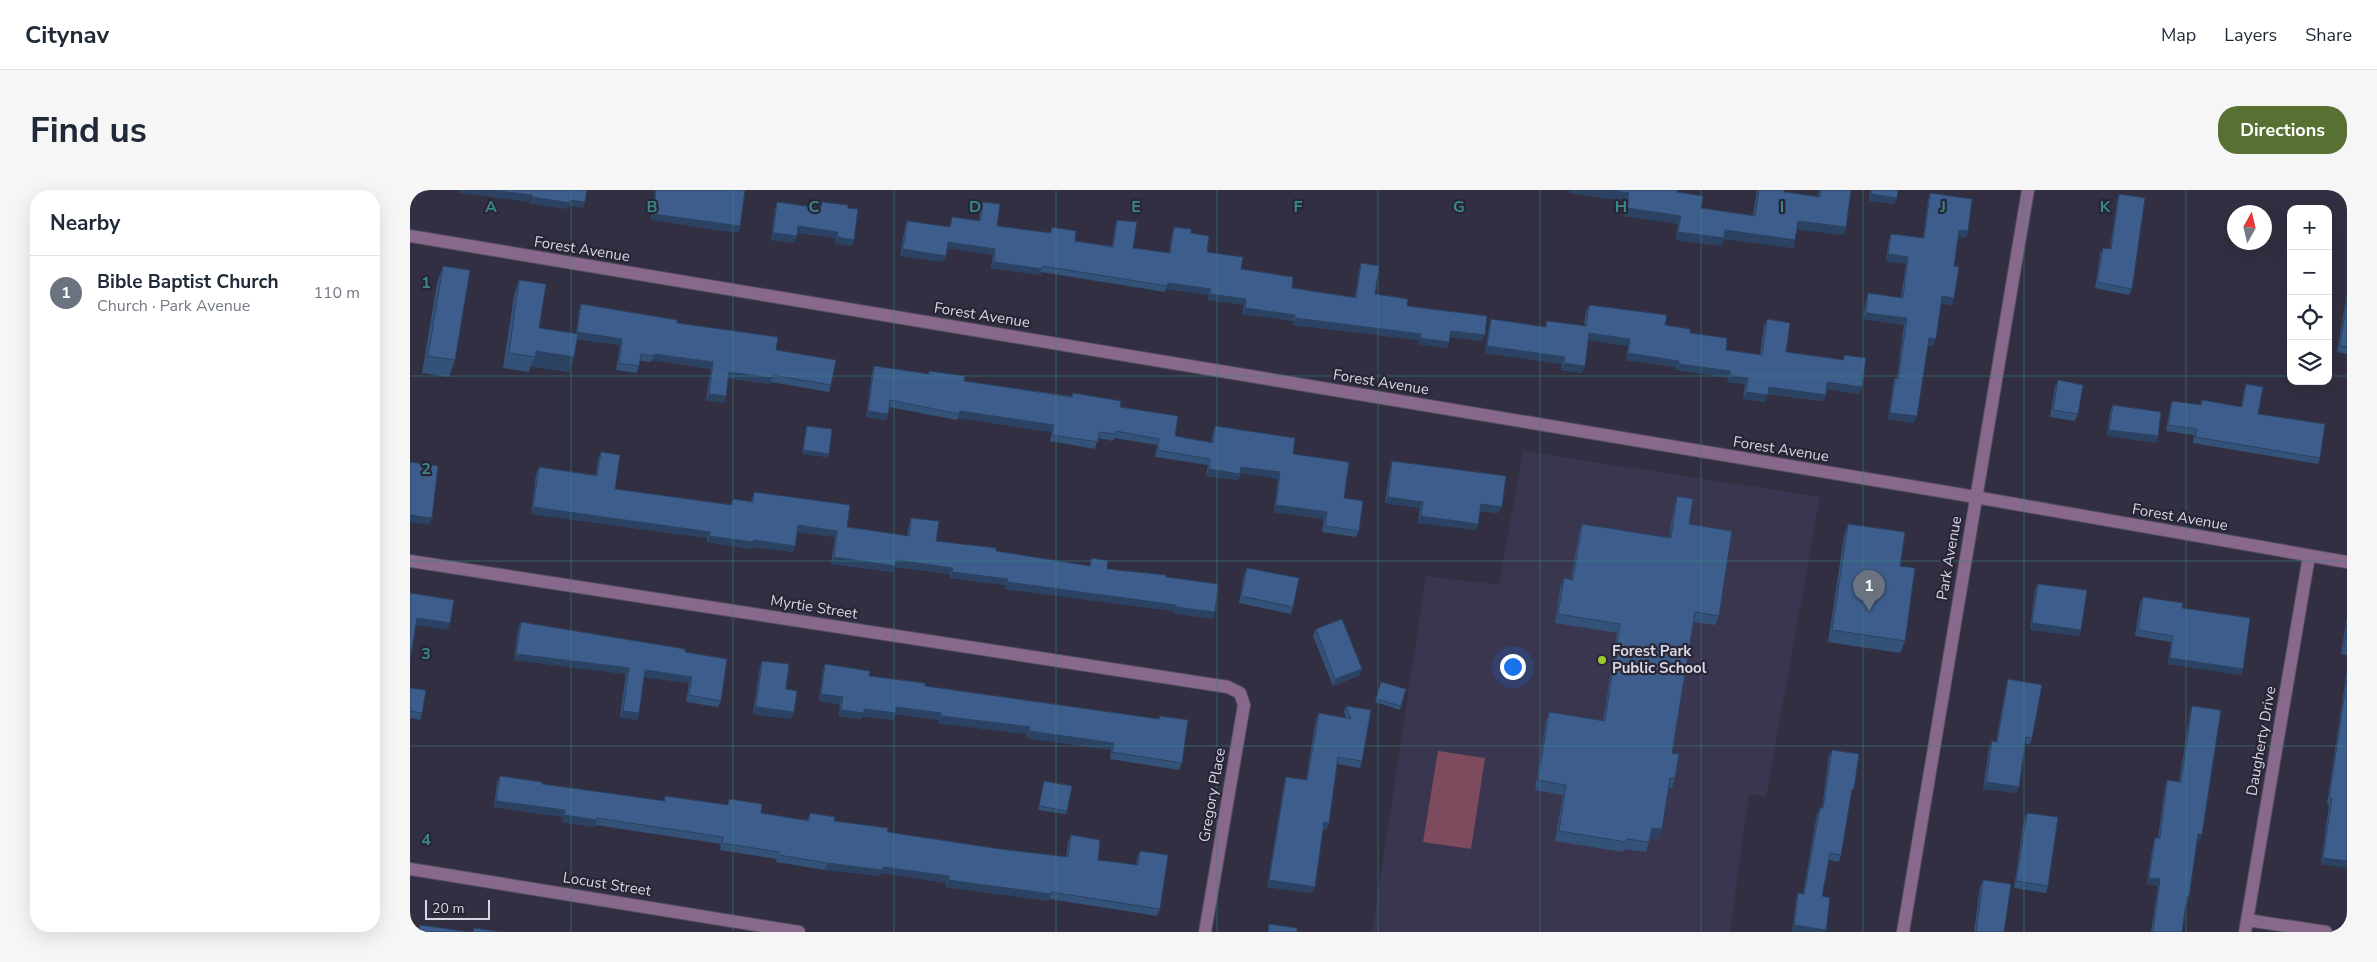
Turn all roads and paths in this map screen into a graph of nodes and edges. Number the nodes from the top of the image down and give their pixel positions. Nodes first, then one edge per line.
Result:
1 (2028, 190) edge
2 (410, 236) edge
3 (1976, 498) junction
4 (2309, 556) junction
5 (410, 561) edge
6 (2347, 562) edge
7 (1213, 686) joint
8 (410, 869) edge
9 (2246, 926) edge
10 (800, 932) edge
11 (1205, 932) edge
12 (1904, 932) edge
13 (2326, 932) edge

1 - 3 street, Park Avenue
2 - 3 street, Forest Avenue
3 - 4 street, Forest Avenue
3 - 12 street, Park Avenue
4 - 6 street, Forest Avenue
4 - 9 street, Daugherty Drive
5 - 7 street, Myrtie Street
7 - 11 street, Gregory Place
8 - 10 street, Locust Street
9 - 13 street

